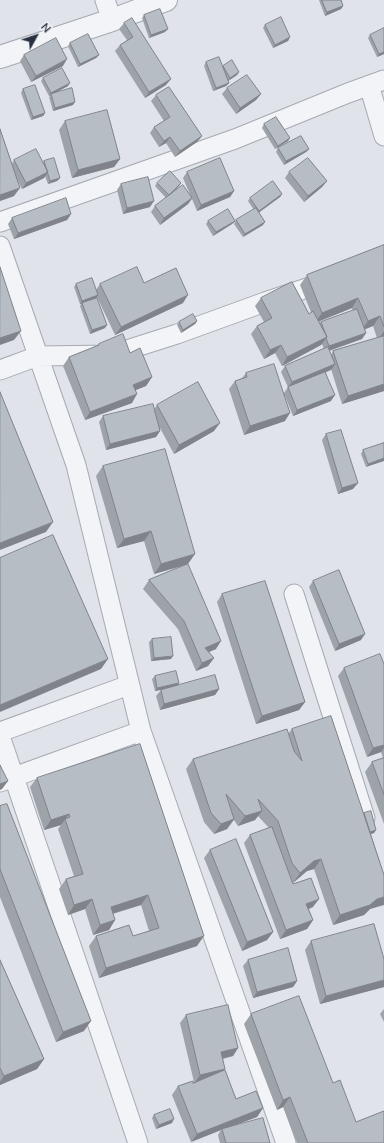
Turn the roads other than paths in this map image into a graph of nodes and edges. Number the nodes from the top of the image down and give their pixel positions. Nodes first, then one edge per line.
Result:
1 (166, 0) edge
2 (109, 10) edge
3 (0, 57) edge
4 (376, 82) edge
5 (384, 136) edge
6 (0, 222) edge
7 (0, 246) edge
8 (347, 275) edge
9 (38, 356) junction
10 (0, 370) edge
11 (294, 594) dead end
12 (129, 685) junction
13 (141, 731) junction
14 (0, 732) edge
15 (0, 736) edge
16 (7, 780) edge
17 (370, 834) edge
18 (138, 1143) edge
19 (286, 1143) edge

1 - 2 street
2 - 3 street
4 - 5 street
4 - 6 street
7 - 9 street
8 - 9 street
9 - 10 street
9 - 12 street
11 - 17 street
12 - 13 street
12 - 14 street
13 - 16 street
13 - 19 street
15 - 16 street
16 - 18 street

